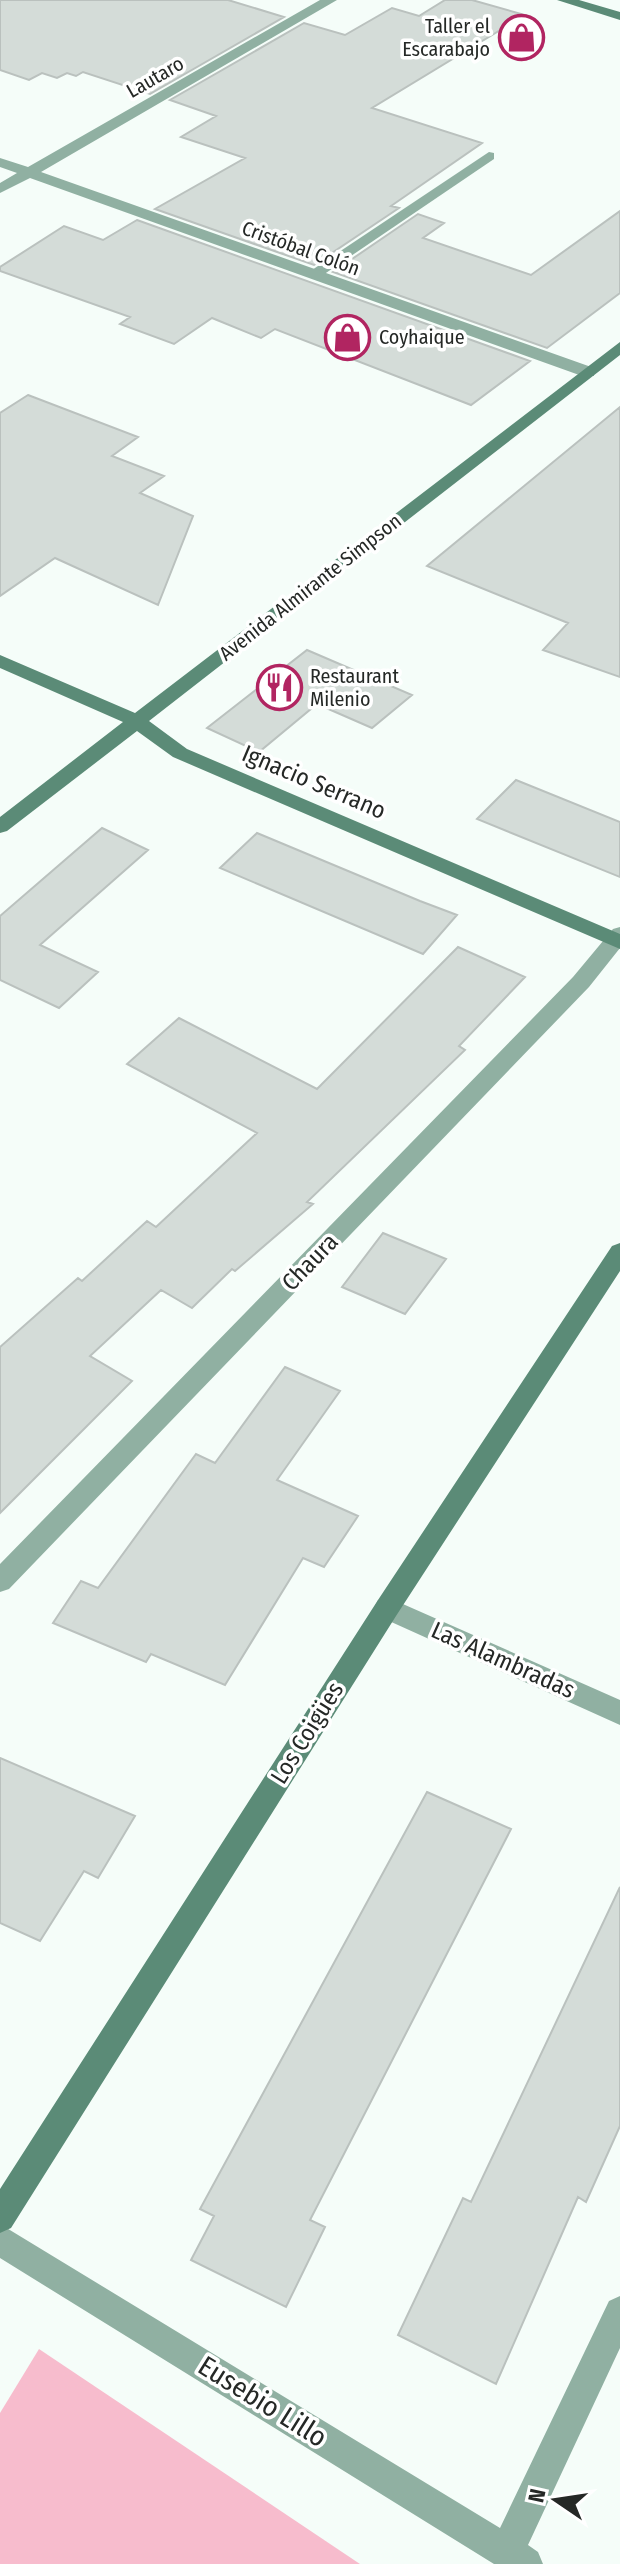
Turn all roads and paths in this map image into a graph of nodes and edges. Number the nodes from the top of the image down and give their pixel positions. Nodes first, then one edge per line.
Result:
1 (330, 0) edge
2 (564, 0) edge
3 (620, 16) edge
4 (489, 156) dead end
5 (0, 162) edge
6 (29, 173) junction
7 (0, 189) edge
8 (314, 274) junction
9 (620, 347) edge
10 (588, 372) junction
11 (0, 661) edge
12 (136, 721) junction
13 (0, 827) edge
14 (619, 942) edge
15 (620, 1252) edge
16 (0, 1581) edge
17 (387, 1608) junction
18 (620, 1713) edge
19 (0, 2217) edge
20 (0, 2240) edge
21 (620, 2312) edge
22 (516, 2558) edge

1 - 6 street, Lautaro
2 - 3 main road
4 - 8 street
5 - 6 street, Cristóbal Colón
6 - 7 street, Lautaro
6 - 8 street, Cristóbal Colón
8 - 10 street, Cristóbal Colón
9 - 10 main road, Avenida Almirante Simpson
10 - 12 main road, Avenida Almirante Simpson
11 - 12 main road, Ignacio Serrano
12 - 13 main road, Avenida Almirante Simpson
12 - 14 main road, Ignacio Serrano
14 - 16 street, Chaura
15 - 17 main road, Los Coigües
17 - 18 street, Las Alambradas
17 - 19 main road, Los Coigües
20 - 22 street, Eusebio Lillo
21 - 22 street

